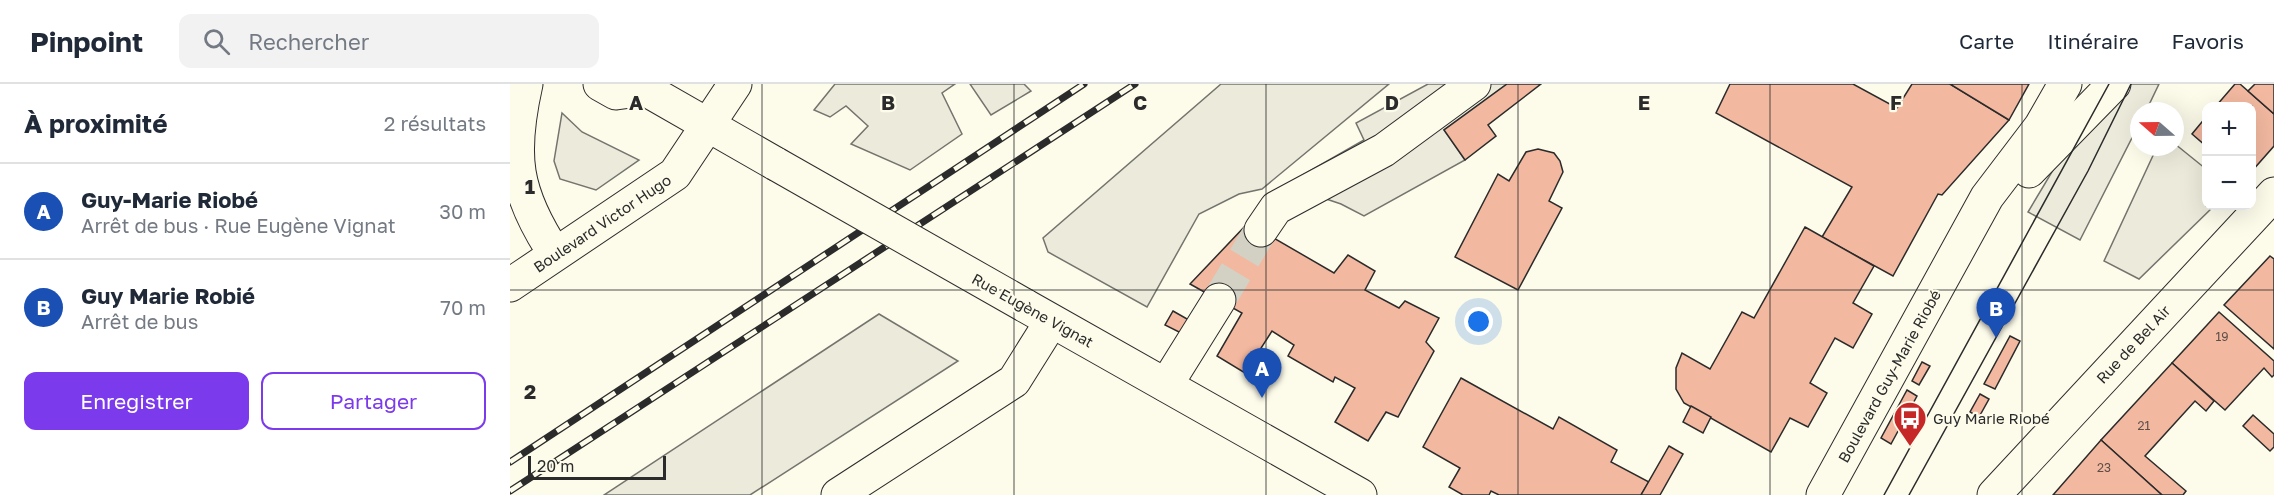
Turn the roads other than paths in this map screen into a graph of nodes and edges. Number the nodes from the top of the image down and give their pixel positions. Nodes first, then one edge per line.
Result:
1 (526, 84) edge
2 (600, 84) edge
3 (735, 84) edge
4 (1474, 84) edge
5 (2065, 84) edge
6 (2114, 84) edge
7 (644, 86) edge
8 (708, 124) junction
9 (513, 148) edge
10 (2274, 194) edge
11 (1261, 230) tunnel mouth
12 (555, 254) junction
13 (1956, 258) junction
14 (510, 285) edge
15 (1219, 300) tunnel mouth
16 (1037, 313) junction
17 (1166, 385) junction
18 (838, 495) edge
19 (1360, 495) edge
20 (1823, 495) edge
21 (1994, 495) edge

1 - 9 street
2 - 7 street
3 - 8 street, Boulevard Victor Hugo
4 - 11 street
5 - 13 street, Boulevard Guy-Marie Riobé
6 - 13 street, Boulevard Guy-Marie Riobé
7 - 8 street, Rue Eugène Vignat
8 - 12 street, Boulevard Victor Hugo
8 - 16 street, Rue Eugène Vignat, bridge
9 - 12 street
10 - 21 street, Rue de Bel Air
12 - 14 street, Boulevard Victor Hugo
13 - 20 street, Boulevard Guy-Marie Riobé
15 - 17 street
16 - 17 street, Rue Eugène Vignat
16 - 18 street
17 - 19 street, Rue Eugène Vignat

